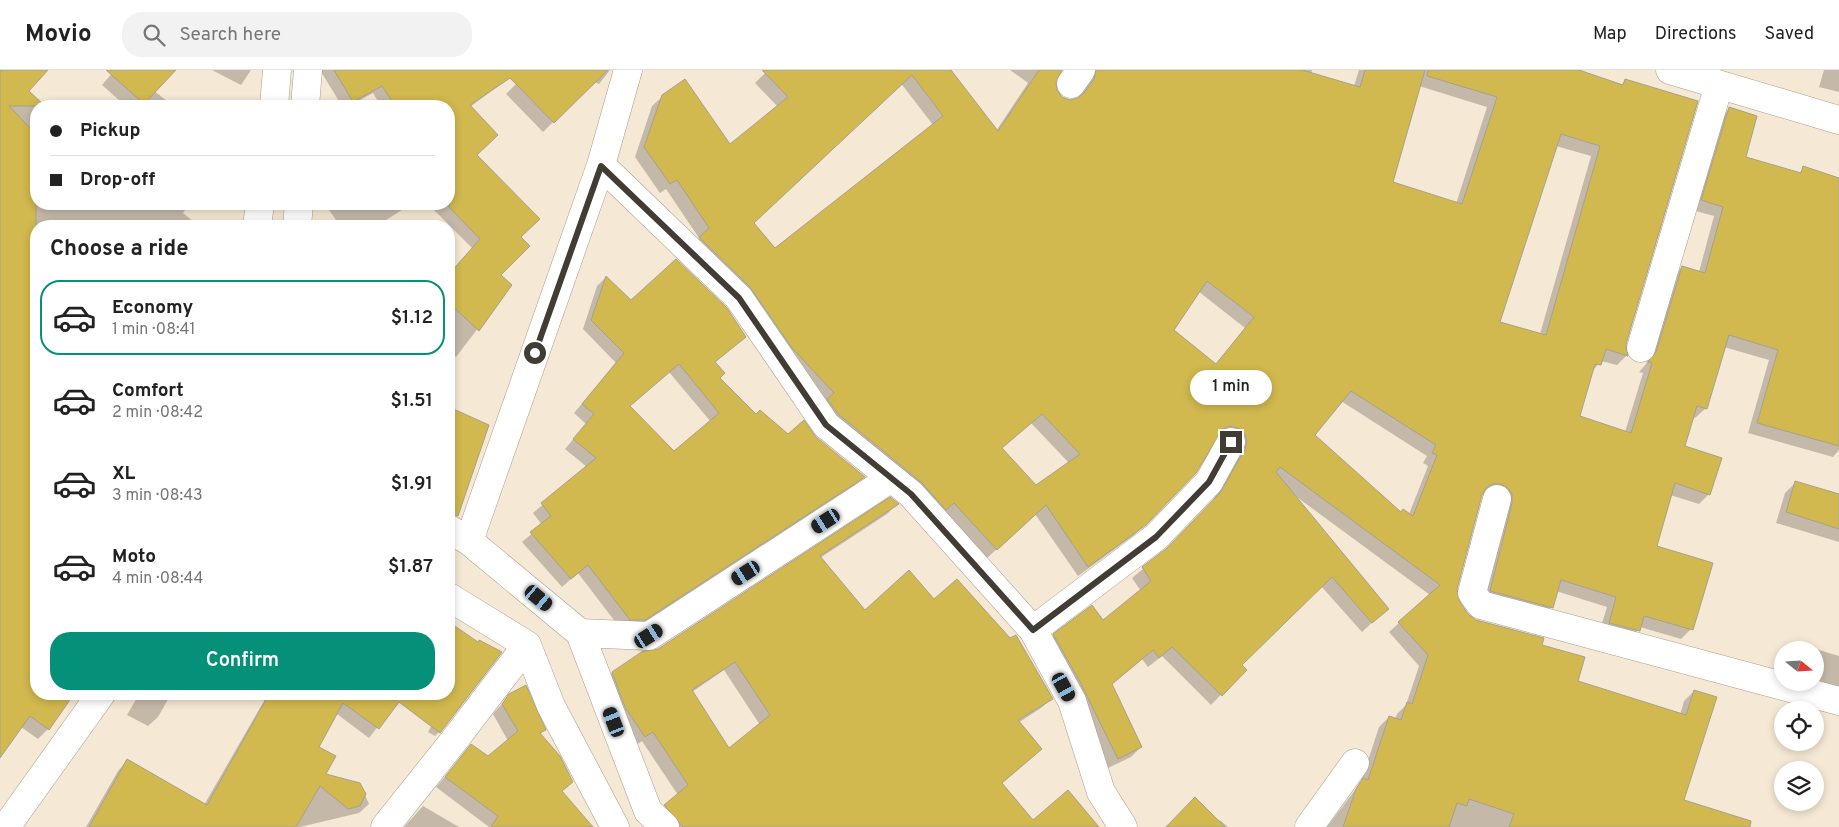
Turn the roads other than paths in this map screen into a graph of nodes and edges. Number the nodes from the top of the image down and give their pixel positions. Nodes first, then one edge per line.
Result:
1 (277, 70) edge
2 (308, 70) edge
3 (628, 70) edge
4 (1670, 70) edge
5 (1732, 81) edge
6 (274, 100) edge
7 (306, 100) edge
8 (1839, 120) edge
9 (601, 166) junction
10 (1641, 348) dead end
11 (1231, 442) dead end
12 (890, 479) junction
13 (1497, 499) dead end
14 (459, 535) edge
15 (455, 600) edge
16 (1033, 630) junction
17 (580, 633) junction
18 (527, 645) junction
19 (97, 700) edge
20 (1839, 701) edge
21 (1356, 763) dead end
22 (6, 827) edge
23 (385, 827) edge
24 (615, 827) edge
25 (665, 827) edge
26 (1123, 827) edge
27 (1309, 827) edge

1 - 6 street
2 - 7 street
3 - 9 street
4 - 5 street
5 - 8 street
5 - 10 street
9 - 12 street
9 - 14 street
11 - 16 street
12 - 16 street
12 - 17 street
13 - 20 street
14 - 17 street
15 - 18 street
16 - 26 street
17 - 25 street
18 - 23 street
18 - 24 street
19 - 22 street
21 - 27 street

